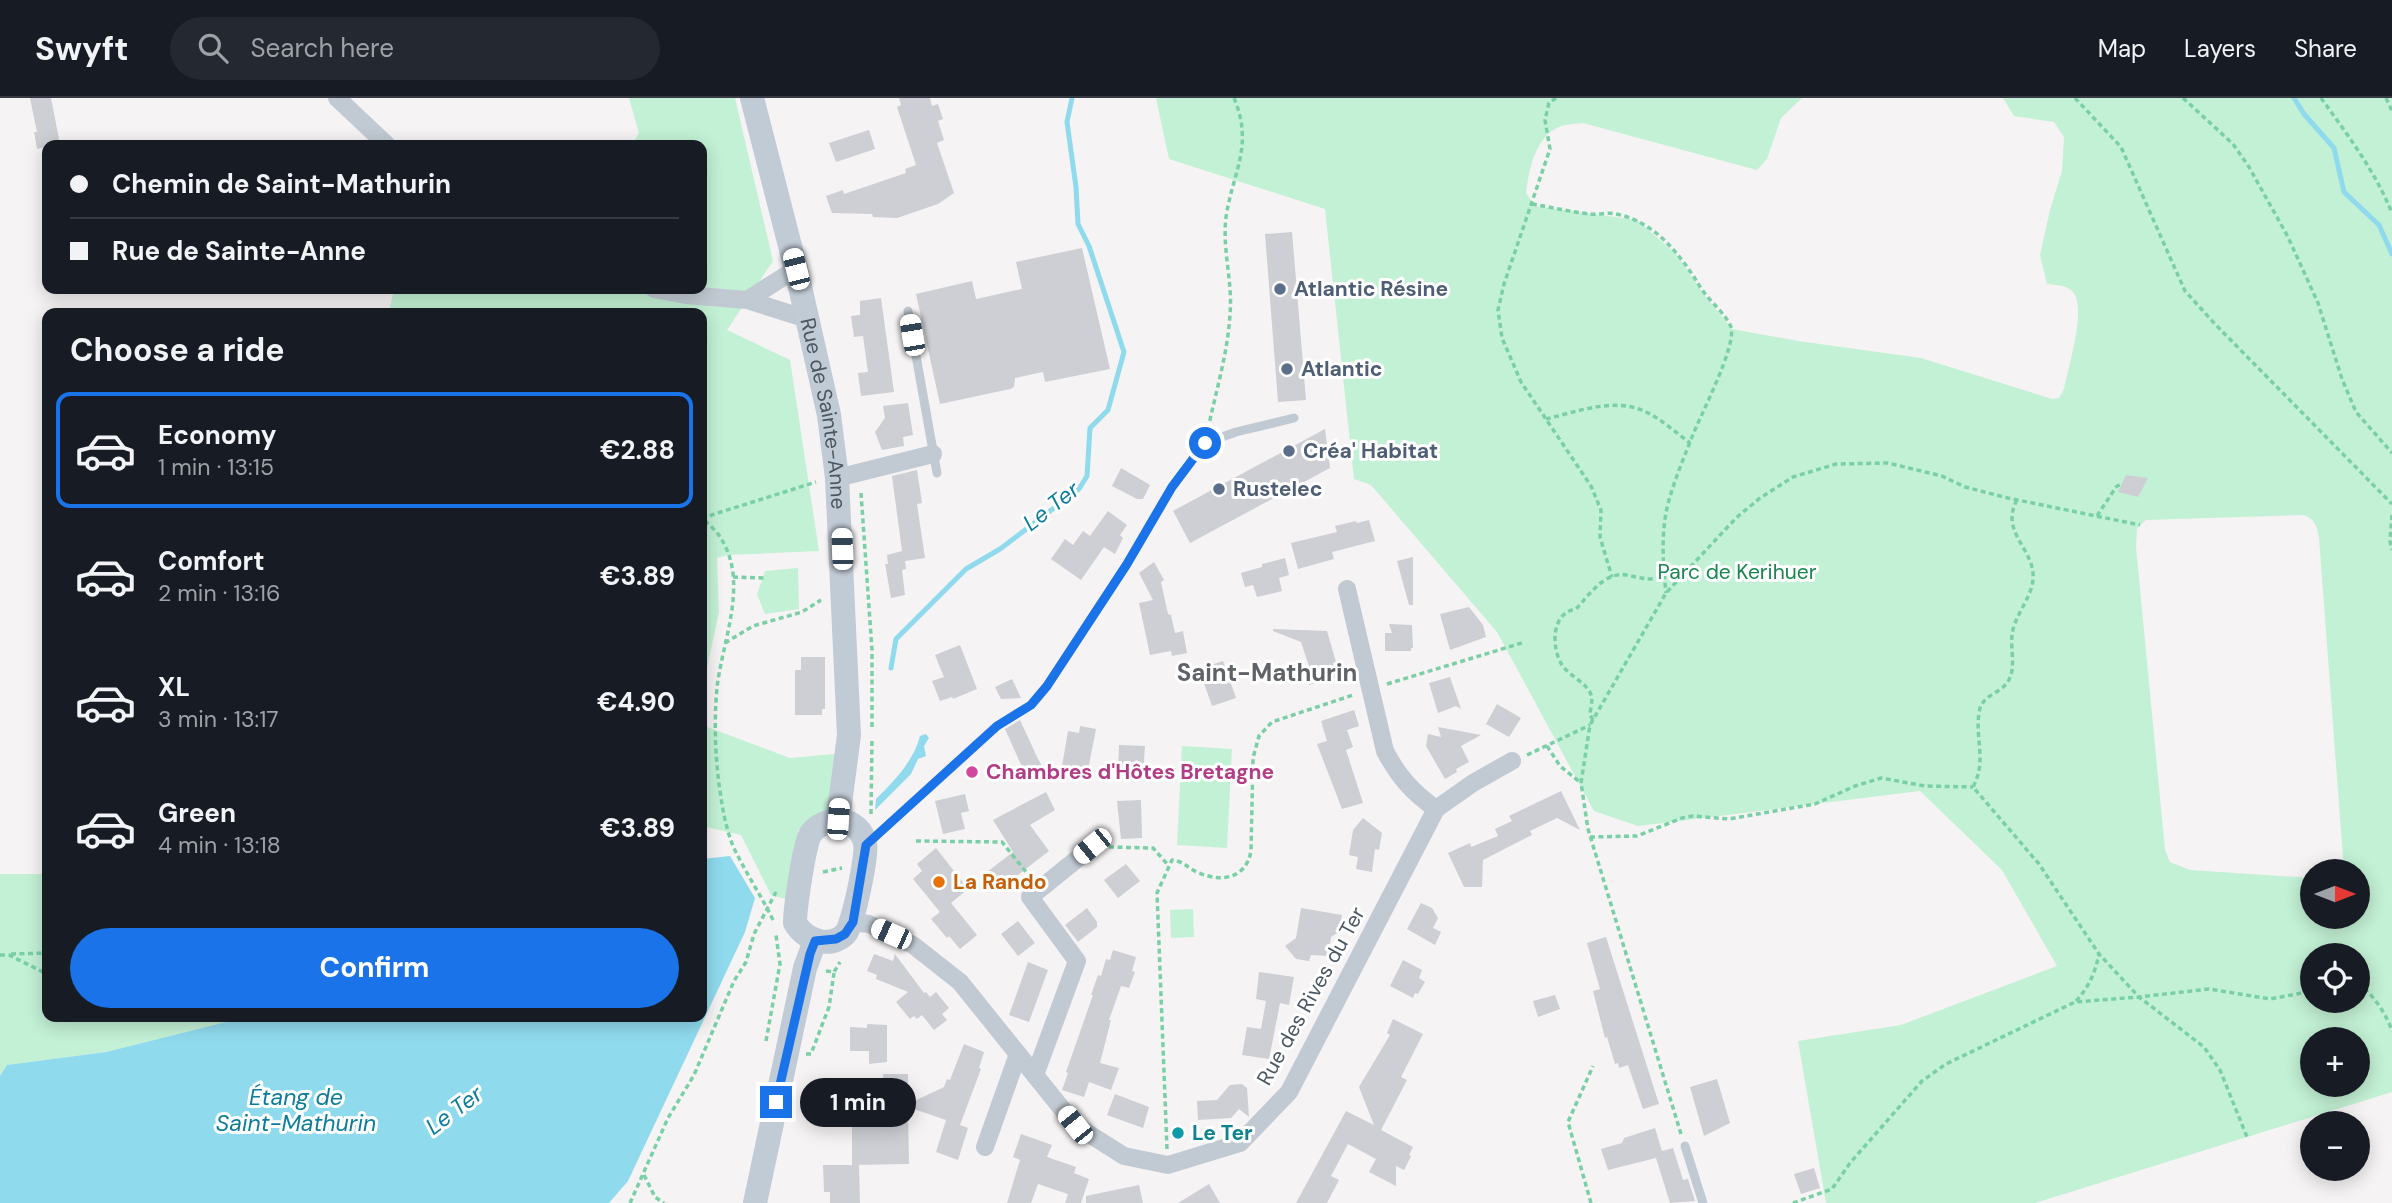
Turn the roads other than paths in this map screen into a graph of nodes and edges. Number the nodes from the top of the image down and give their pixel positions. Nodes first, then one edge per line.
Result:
1 (337, 98) edge
2 (752, 98) edge
3 (382, 140) edge
4 (796, 269) junction
5 (681, 294) edge
6 (747, 300) junction
7 (908, 311) dead end
8 (807, 319) junction
9 (1294, 418) dead end
10 (933, 454) junction
11 (937, 473) dead end
12 (848, 476) junction
13 (1346, 589) dead end
14 (1513, 761) dead end
15 (1436, 809) junction
16 (838, 819) junction
17 (871, 841) junction
18 (1092, 846) road end
19 (853, 922) junction
20 (815, 941) junction
21 (1018, 1054) junction
22 (1035, 1075) junction
23 (1685, 1146) road end
24 (985, 1147) dead end
25 (755, 1203) edge
26 (1703, 1203) edge

1 - 3 street
2 - 4 street, Rue de Sainte-Anne
4 - 6 street
4 - 8 street, Rue de Sainte-Anne
5 - 6 street
6 - 8 street
7 - 10 lane
8 - 12 street, Rue de Sainte-Anne
9 - 17 lane
10 - 11 lane
10 - 12 street
12 - 16 street, Rue de Sainte-Anne
13 - 15 street
14 - 15 street, Rue des Rives du Ter
15 - 22 street, Rue des Rives du Ter
16 - 17 street
16 - 20 street
17 - 19 street
18 - 22 street
19 - 20 street
19 - 21 street, Rue des Rives du Ter
20 - 25 street
21 - 22 street, Rue des Rives du Ter
21 - 24 street
23 - 26 lane

